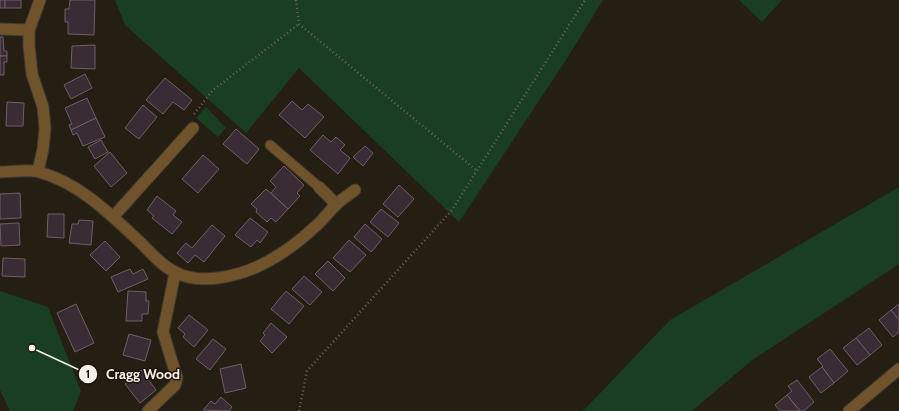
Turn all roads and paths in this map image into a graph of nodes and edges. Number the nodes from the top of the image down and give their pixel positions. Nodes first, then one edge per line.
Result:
1 (40, 0) edge
2 (296, 0) edge
3 (585, 0) edge
4 (299, 24) junction
5 (0, 29) edge
6 (29, 30) junction
7 (203, 103) dead end
8 (193, 128) dead end
9 (270, 145) dead end
10 (476, 170) junction
11 (38, 171) junction
12 (0, 172) edge
13 (319, 187) joint
14 (355, 190) dead end
15 (336, 204) junction
16 (113, 217) junction
17 (176, 273) junction
18 (899, 370) edge
19 (148, 411) edge
20 (299, 411) edge
21 (849, 411) edge

1 - 6 street
2 - 4 path
3 - 10 path
4 - 7 path
4 - 10 path
5 - 6 street
6 - 11 street
8 - 16 street
9 - 13 lane
10 - 20 path
11 - 12 street
11 - 16 street
13 - 15 street
14 - 15 street
15 - 17 street
16 - 17 street
17 - 19 street
18 - 21 street

